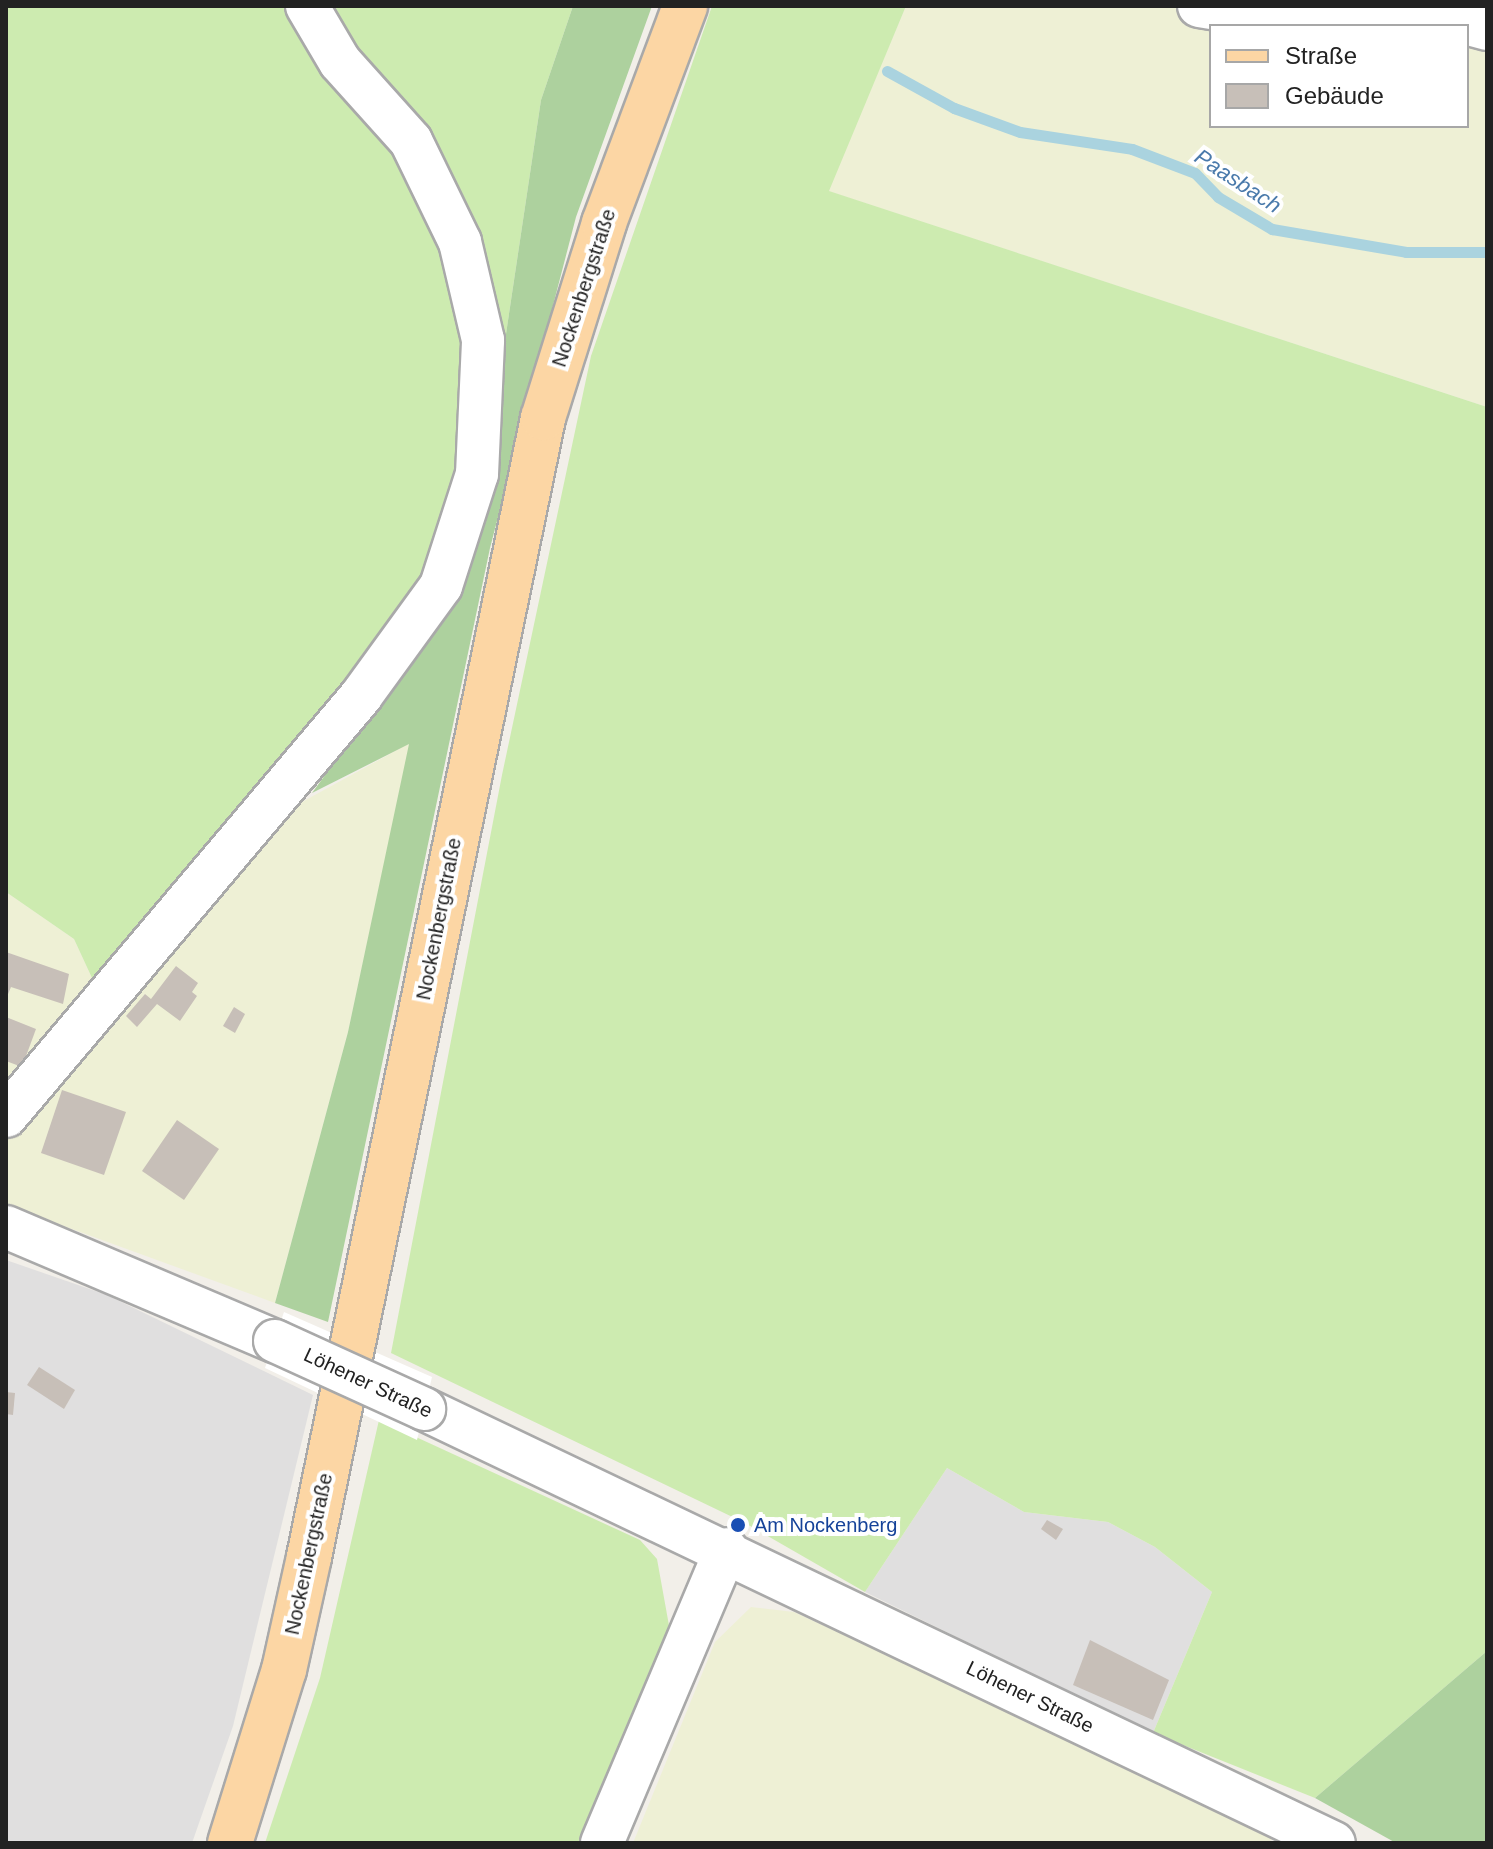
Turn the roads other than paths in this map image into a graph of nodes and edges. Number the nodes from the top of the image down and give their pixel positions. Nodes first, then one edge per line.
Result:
1 (307, 6) edge
2 (685, 6) edge
3 (1199, 6) edge
4 (1310, 24) edge
5 (1345, 24) edge
6 (1469, 24) edge
7 (6, 1116) edge
8 (6, 1227) edge
9 (726, 1549) junction
10 (230, 1843) edge
11 (602, 1843) edge
12 (1334, 1843) edge

1 - 7 street
2 - 10 main road, Nockenbergstraße
3 - 4 street
5 - 6 street
8 - 9 street, Löhener Straße, bridge
9 - 11 street
9 - 12 street, Löhener Straße

